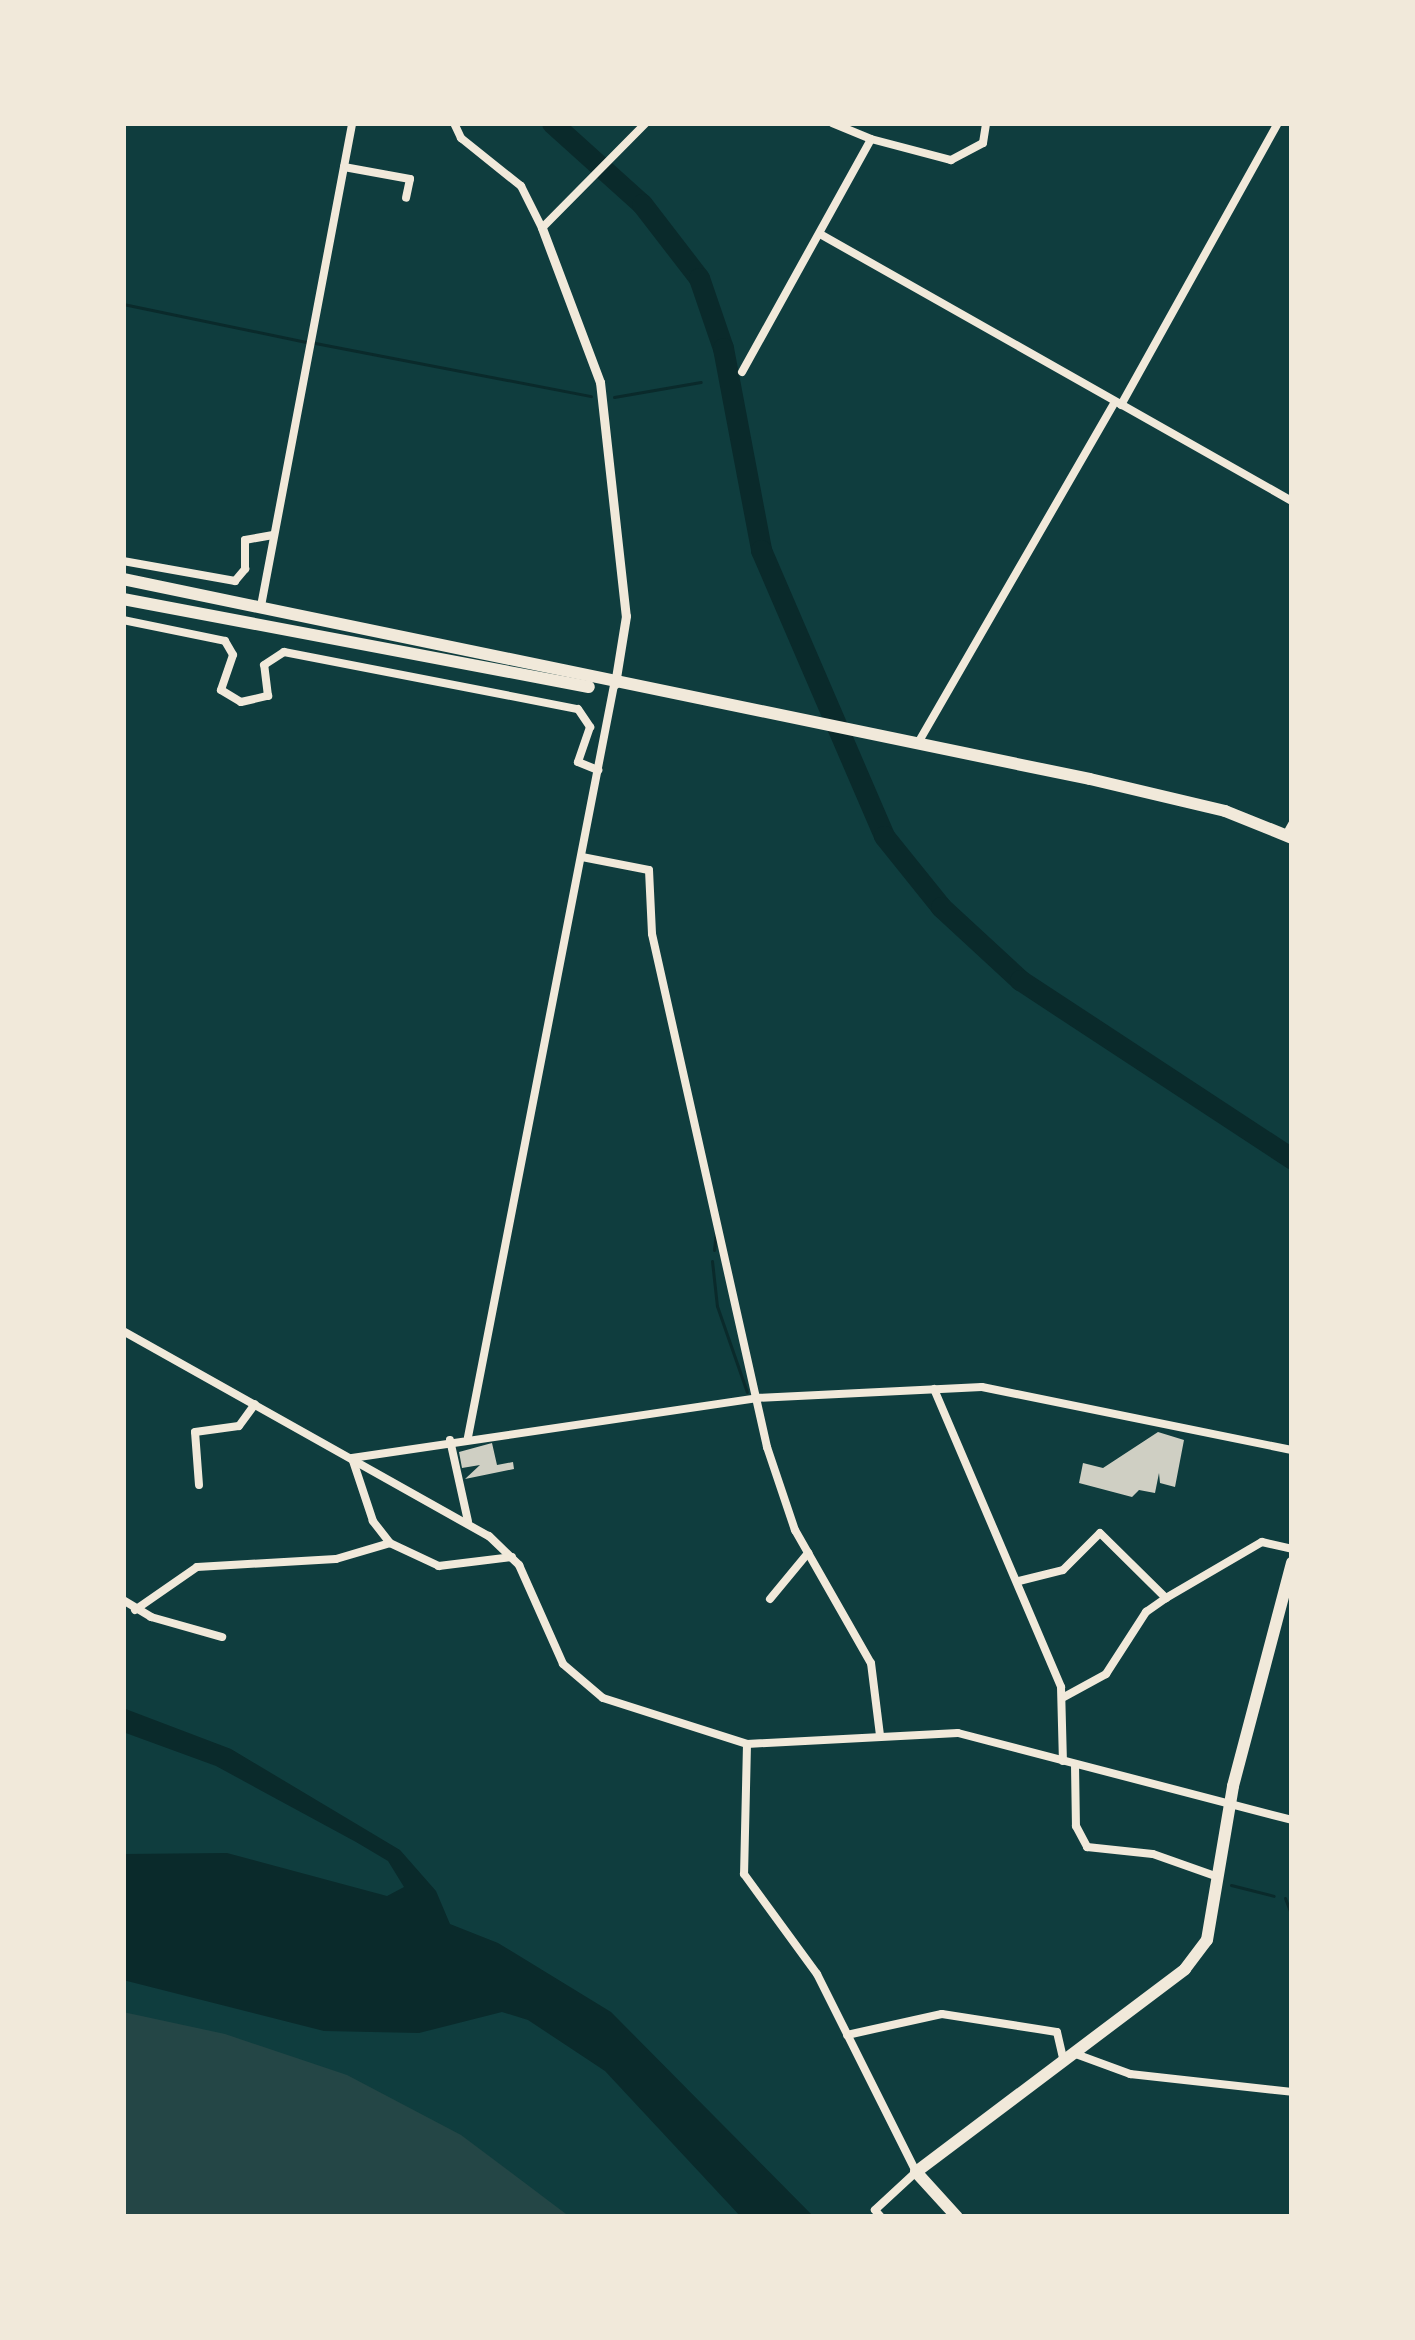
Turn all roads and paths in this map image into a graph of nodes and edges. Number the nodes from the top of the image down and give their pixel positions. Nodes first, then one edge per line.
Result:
1 (352, 123) edge
2 (454, 123) edge
3 (646, 123) edge
4 (832, 123) edge
5 (986, 123) edge
6 (1278, 123) edge
7 (871, 139) junction
8 (344, 167) junction
9 (406, 198) dead end
10 (542, 228) junction
11 (820, 234) junction
12 (742, 372) dead end
13 (1118, 404) junction
14 (1292, 501) edge
15 (272, 535) junction
16 (123, 561) edge
17 (123, 579) edge
18 (123, 599) edge
19 (261, 605) junction
20 (123, 620) edge
21 (614, 685) junction
22 (917, 745) junction
23 (598, 770) junction
24 (1290, 832) edge
25 (582, 857) junction
26 (123, 1331) edge
27 (934, 1389) junction
28 (757, 1398) junction
29 (255, 1404) junction
30 (468, 1437) junction
31 (449, 1440) junction
32 (1292, 1450) edge
33 (352, 1458) junction
34 (199, 1485) dead end
35 (469, 1523) junction
36 (390, 1544) junction
37 (1292, 1549) edge
38 (808, 1553) junction
39 (512, 1557) junction
40 (1292, 1563) edge
41 (1019, 1581) junction
42 (1166, 1598) junction
43 (123, 1600) edge
44 (770, 1600) dead end
45 (135, 1610) junction
46 (223, 1637) dead end
47 (1064, 1696) junction
48 (880, 1735) junction
49 (746, 1744) junction
50 (1063, 1761) junction
51 (1075, 1765) junction
52 (1232, 1804) junction
53 (1292, 1820) edge
54 (1220, 1878) junction
55 (848, 2036) junction
56 (1068, 2057) junction
57 (1292, 2092) edge
58 (916, 2172) junction
59 (880, 2217) edge
60 (957, 2217) edge

1 - 8 street
2 - 10 street
3 - 10 street
4 - 7 street
5 - 7 street
6 - 13 street
7 - 11 street
8 - 9 street
8 - 15 street
10 - 21 street
11 - 12 street
11 - 13 street
13 - 14 street
13 - 22 street
15 - 16 street
15 - 19 street
17 - 19 main road
18 - 21 main road
19 - 21 main road
20 - 23 street
21 - 22 main road
21 - 23 street
22 - 24 main road
23 - 25 street
25 - 28 street
25 - 30 street
26 - 29 street
27 - 28 street
27 - 32 street
27 - 41 street
28 - 30 street
28 - 38 street
29 - 33 street
29 - 34 street
30 - 31 street
31 - 33 street
31 - 35 street
33 - 35 street
33 - 36 street
35 - 39 street
36 - 39 street
36 - 45 street
37 - 42 street
38 - 44 street
38 - 48 street
39 - 49 street
40 - 52 main road
41 - 42 street
41 - 47 street
42 - 47 street
43 - 45 street
45 - 46 street
47 - 50 street
48 - 49 street
48 - 50 street
49 - 55 street
50 - 51 street
51 - 52 street
51 - 54 street
52 - 53 street
52 - 54 main road
54 - 56 main road
55 - 56 street
55 - 58 street
56 - 57 street
56 - 58 main road
58 - 59 street
58 - 60 main road

